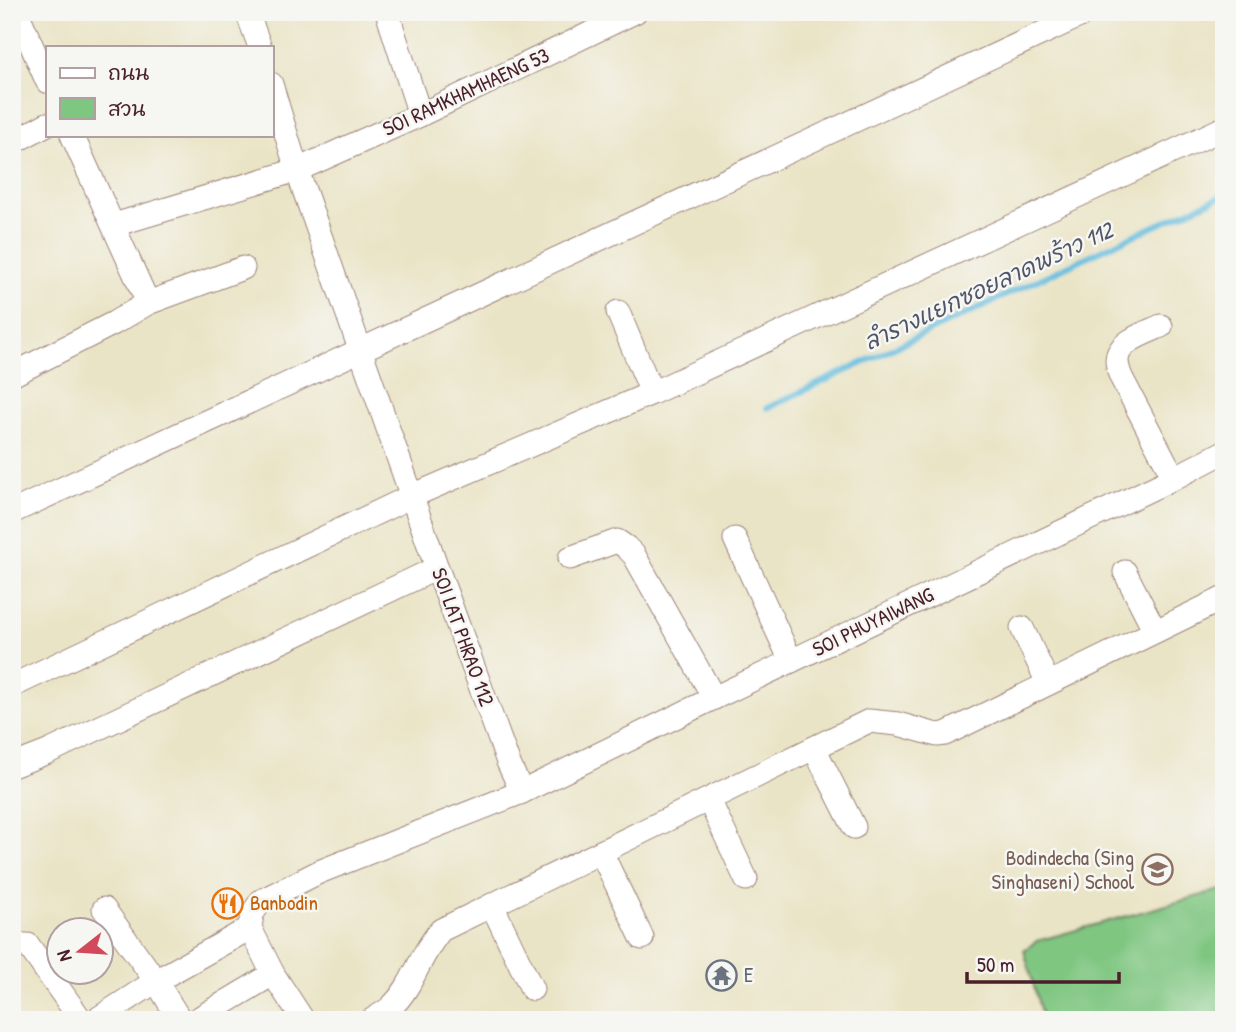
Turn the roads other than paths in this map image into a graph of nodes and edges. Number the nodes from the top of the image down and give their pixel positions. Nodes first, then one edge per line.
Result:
1 (17, 12) edge
2 (247, 12) edge
3 (387, 12) edge
4 (635, 12) edge
5 (1088, 12) edge
6 (610, 18) edge
7 (260, 46) edge
8 (46, 79) edge
9 (273, 91) edge
10 (420, 115) junction
11 (46, 125) edge
12 (1224, 128) edge
13 (72, 136) edge
14 (12, 143) edge
15 (297, 170) junction
16 (114, 225) junction
17 (243, 268) dead end
18 (148, 303) junction
19 (618, 312) dead end
20 (1161, 326) dead end
21 (362, 351) junction
22 (12, 375) edge
23 (652, 393) junction
24 (1224, 452) edge
25 (1174, 478) junction
26 (412, 496) junction
27 (12, 512) edge
28 (735, 539) dead end
29 (570, 558) dead end
30 (438, 568) junction
31 (1125, 572) dead end
32 (1224, 598) edge
33 (1022, 628) dead end
34 (1154, 631) junction
35 (790, 661) junction
36 (1048, 683) junction
37 (12, 686) edge
38 (714, 698) junction
39 (814, 748) junction
40 (12, 766) edge
41 (523, 792) junction
42 (709, 800) junction
43 (854, 827) dead end
44 (601, 852) junction
45 (746, 879) dead end
46 (492, 905) junction
47 (104, 909) dead end
48 (250, 928) junction
49 (642, 938) dead end
50 (12, 948) edge
51 (273, 974) junction
52 (156, 981) junction
53 (532, 989) dead end
54 (81, 1020) edge
55 (96, 1020) edge
56 (180, 1020) edge
57 (196, 1020) edge
58 (303, 1020) edge
59 (372, 1020) edge

1 - 8 street
2 - 7 street
3 - 10 street
4 - 6 street, SOI RAMKHAMHAENG 53
5 - 21 street
6 - 10 street, SOI RAMKHAMHAENG 53
9 - 15 street, SOI LAT PHRAO 112
10 - 15 street, SOI RAMKHAMHAENG 53
11 - 14 street
12 - 23 street
13 - 16 street
15 - 16 street, SOI RAMKHAMHAENG 53
15 - 21 street, SOI LAT PHRAO 112
16 - 18 street
17 - 18 street
18 - 22 street
19 - 23 street
20 - 25 street
21 - 26 street, SOI LAT PHRAO 112
21 - 27 street
23 - 26 street
24 - 25 street, SOI PHUYAIWANG
25 - 35 street, SOI PHUYAIWANG
26 - 30 street, SOI LAT PHRAO 112
26 - 37 street
28 - 35 street
29 - 38 street
30 - 40 street
30 - 41 street, SOI LAT PHRAO 112
31 - 34 street
32 - 34 street
33 - 36 street
34 - 36 street
35 - 38 street, SOI PHUYAIWANG
36 - 39 street
38 - 41 street, SOI PHUYAIWANG
39 - 42 street
39 - 43 street
41 - 48 street
42 - 44 street
42 - 45 street
44 - 46 street
44 - 49 street
46 - 53 street
46 - 59 street
47 - 52 street
48 - 51 street
48 - 52 street
50 - 54 street
51 - 57 street
51 - 58 street
52 - 55 street
52 - 56 street

